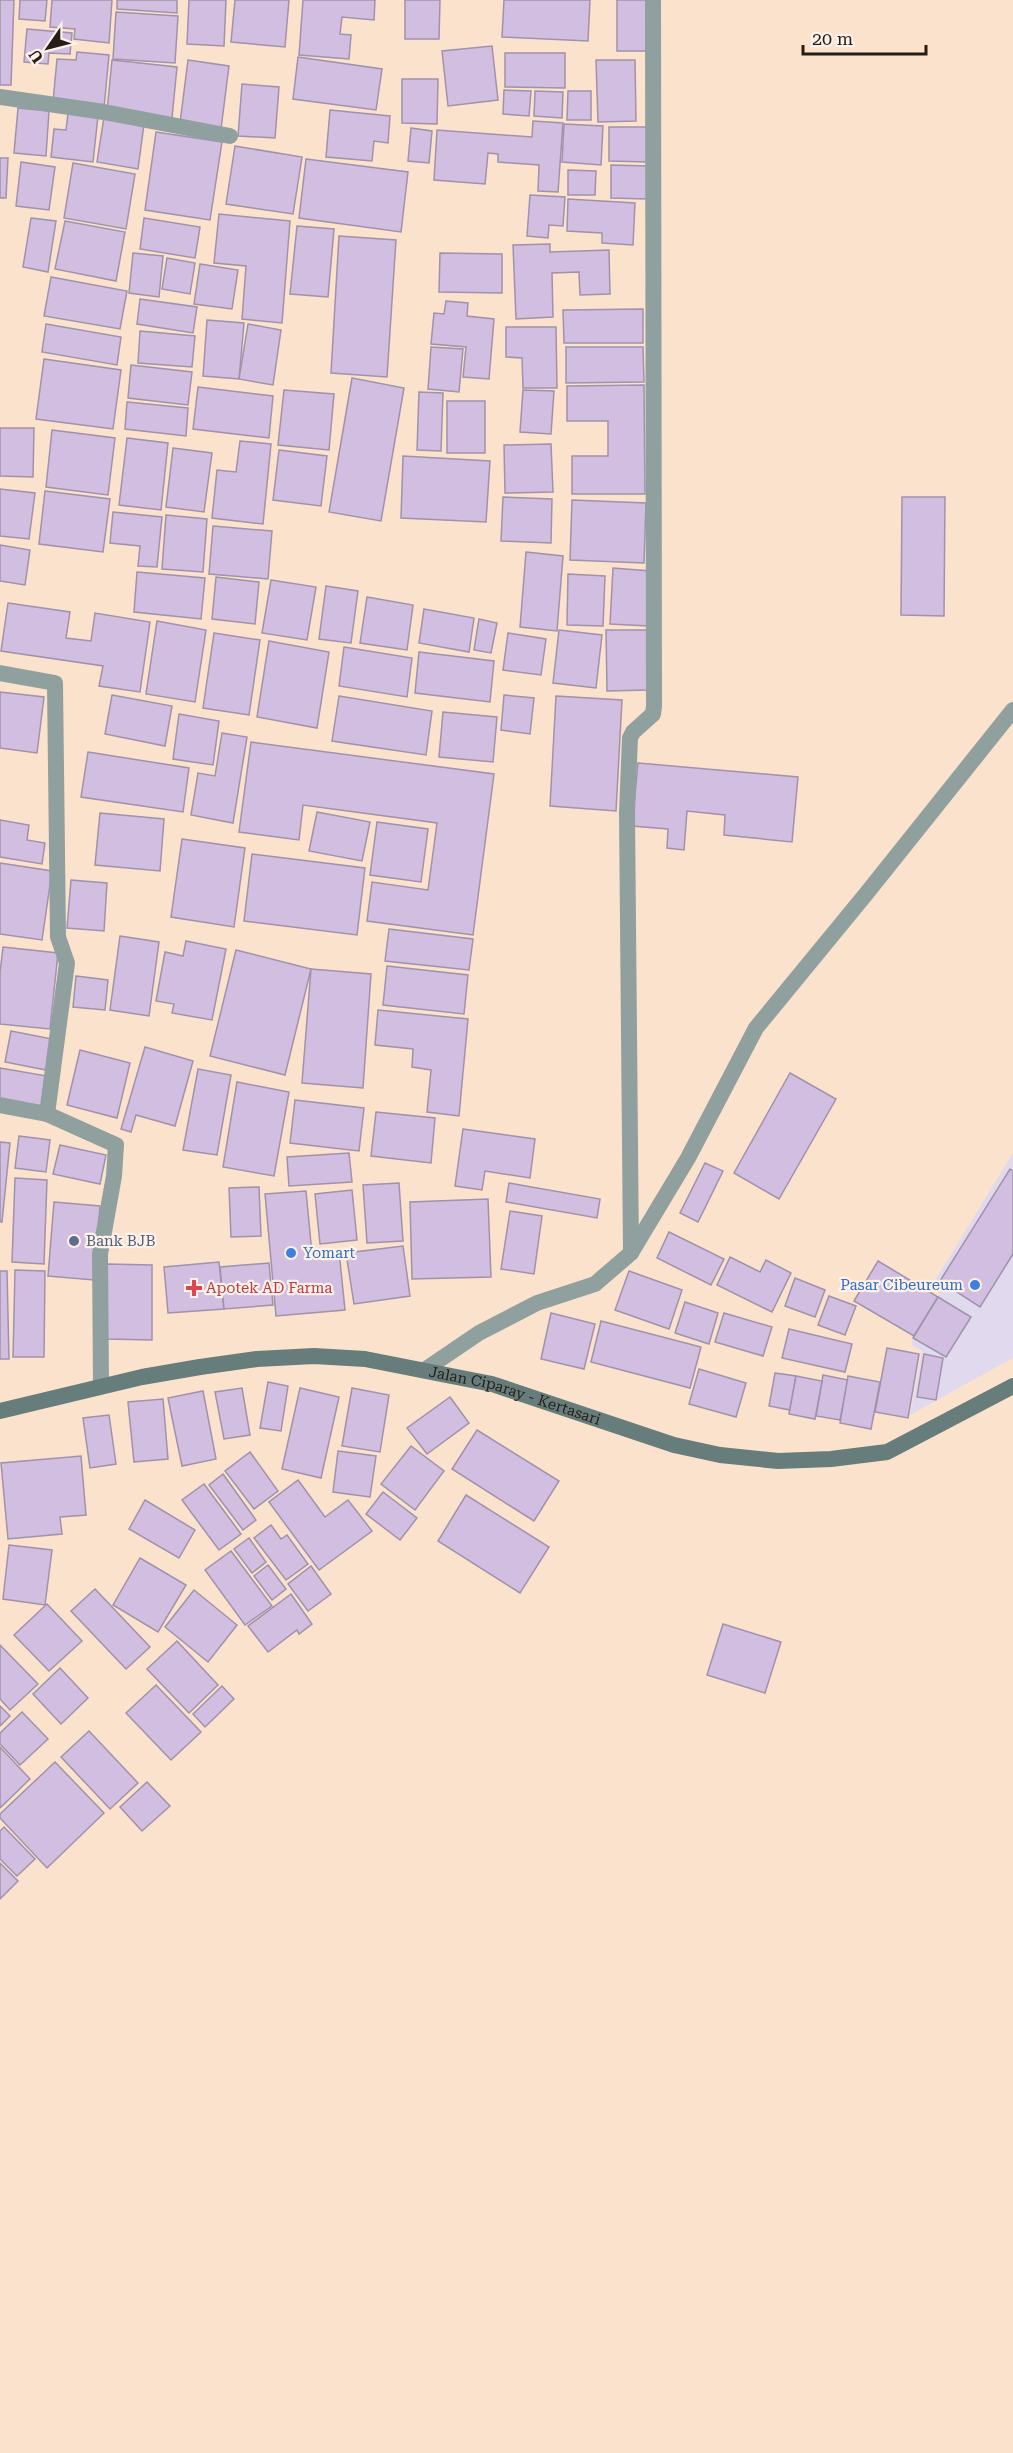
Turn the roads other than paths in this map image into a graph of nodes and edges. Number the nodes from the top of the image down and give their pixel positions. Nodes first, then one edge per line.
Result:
1 (653, 0) edge
2 (0, 97) edge
3 (230, 136) dead end
4 (0, 673) edge
5 (1013, 710) edge
6 (0, 1105) edge
7 (47, 1114) junction
8 (631, 1253) junction
9 (426, 1370) junction
10 (101, 1386) junction
11 (1013, 1386) edge
12 (0, 1411) edge

1 - 8 street
2 - 3 street
4 - 7 street
5 - 8 street
6 - 7 street
7 - 10 street
8 - 9 street
9 - 10 main road, Jalan Ciparay - Kertasari
9 - 11 main road, Jalan Ciparay - Kertasari
10 - 12 main road, Jalan Ciparay - Kertasari

